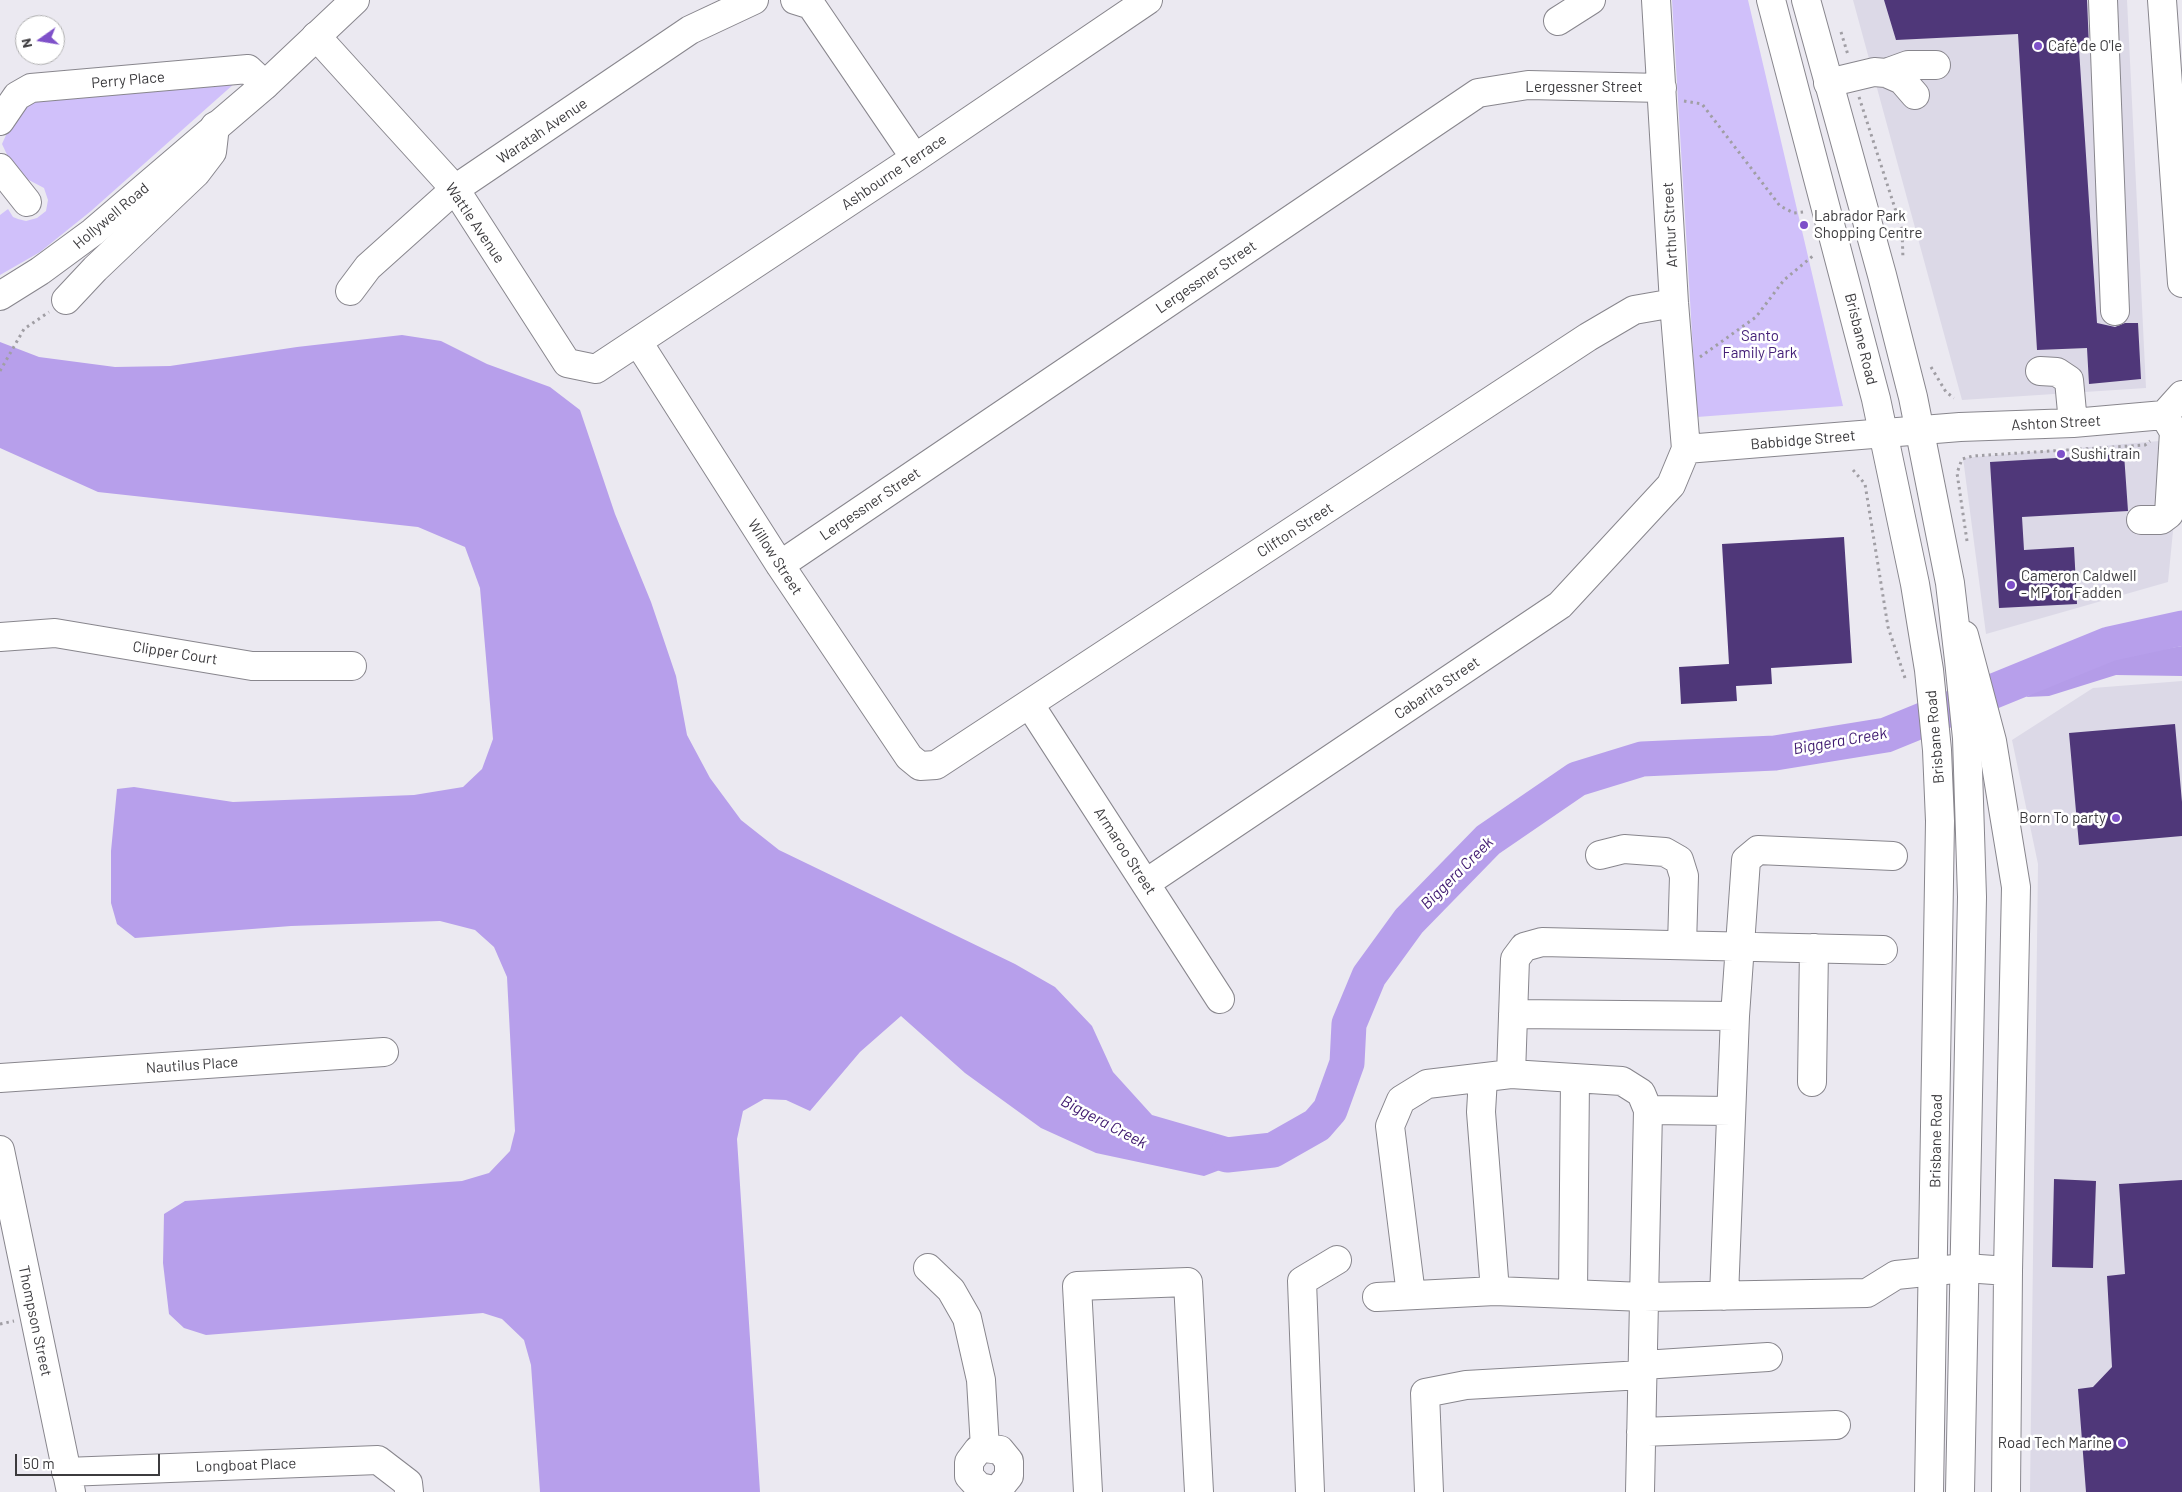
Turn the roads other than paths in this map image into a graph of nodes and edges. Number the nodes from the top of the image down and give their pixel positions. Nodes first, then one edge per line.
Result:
1 (355, 0) edge
2 (754, 0) edge
3 (795, 0) edge
4 (1148, 0) edge
5 (1591, 0) edge
6 (1656, 0) edge
7 (1771, 0) edge
8 (1806, 0) edge
9 (2103, 0) edge
10 (2162, 0) edge
11 (1558, 21) dead end
12 (316, 36) junction
13 (1936, 65) dead end
14 (1886, 73) junction
15 (1841, 79) junction
16 (265, 85) junction
17 (1662, 88) junction
18 (1915, 95) dead end
19 (0, 122) edge
20 (215, 126) junction
21 (915, 158) junction
22 (0, 168) edge
23 (455, 189) junction
24 (27, 202) dead end
25 (2182, 283) edge
26 (350, 291) dead end
27 (0, 296) edge
28 (66, 300) road end
29 (1674, 303) junction
30 (2115, 311) dead end
31 (638, 342) junction
32 (2040, 371) dead end
33 (2175, 411) edge
34 (2074, 423) junction
35 (1920, 430) junction
36 (1884, 434) junction
37 (1686, 449) junction
38 (2141, 520) dead end
39 (780, 565) junction
40 (0, 637) edge
41 (352, 666) dead end
42 (1030, 704) junction
43 (1980, 740) junction
44 (920, 766) joint
45 (1600, 855) dead end
46 (1893, 856) dead end
47 (1146, 883) junction
48 (1682, 945) junction
49 (1740, 946) junction
50 (1814, 948) junction
51 (1883, 950) dead end
52 (1220, 999) dead end
53 (1513, 1014) junction
54 (1735, 1016) junction
55 (384, 1052) dead end
56 (1511, 1074) junction
57 (0, 1078) edge
58 (1483, 1078) junction
59 (1575, 1078) junction
60 (1812, 1082) dead end
61 (1648, 1110) junction
62 (1731, 1111) junction
63 (0, 1150) edge
64 (1337, 1260) dead end
65 (928, 1268) dead end
66 (1966, 1268) junction
67 (1934, 1271) junction
68 (2008, 1271) junction
69 (1495, 1290) junction
70 (1573, 1294) junction
71 (1411, 1296) junction
72 (1724, 1296) junction
73 (1644, 1297) junction
74 (1377, 1298) dead end
75 (1768, 1358) dead end
76 (1642, 1370) junction
77 (1836, 1426) dead end
78 (1641, 1432) junction
79 (68, 1482) edge
80 (989, 1490) edge
81 (408, 1492) edge
82 (1088, 1492) edge
83 (1199, 1492) edge
84 (1310, 1492) edge
85 (1429, 1492) edge
86 (1640, 1492) edge
87 (1929, 1492) edge
88 (1960, 1492) edge
89 (2006, 1492) edge

1 - 12 main road, Hollywell Road
2 - 23 main road, Waratah Avenue
3 - 21 main road
4 - 21 main road, Ashbourne Terrace
5 - 11 main road
6 - 17 main road, Arthur Street
7 - 36 main road, Brisbane Road
8 - 15 main road, Brisbane Road
9 - 30 main road
10 - 25 main road
12 - 16 main road, Hollywell Road
12 - 23 main road, Wattle Avenue
13 - 14 main road
14 - 15 main road
14 - 18 main road
15 - 35 main road, Brisbane Road
16 - 19 main road, Perry Place
16 - 20 main road, Hollywell Road
17 - 29 main road, Arthur Street
17 - 39 main road, Lergessner Street
20 - 27 main road, Hollywell Road
20 - 28 main road, Hollywell Road
21 - 31 main road, Ashbourne Terrace
22 - 24 main road
23 - 26 main road, Waratah Avenue
23 - 31 main road, Wattle Avenue
29 - 37 main road, Arthur Street
29 - 42 main road, Clifton Street
31 - 39 main road, Willow Street
32 - 34 main road
33 - 34 main road, Ashton Street
33 - 38 main road
34 - 35 main road, Ashton Street
35 - 36 main road, Babbidge Street
35 - 43 main road, Brisbane Road
36 - 37 main road, Babbidge Street
36 - 67 main road, Brisbane Road
37 - 47 main road, Cabarita Street
39 - 44 main road, Willow Street
40 - 41 main road, Clipper Court
42 - 44 main road, Clifton Street
42 - 47 main road, Armaroo Street
43 - 66 main road, Brisbane Road
43 - 68 main road, Brisbane Road
45 - 48 main road
46 - 49 main road
47 - 52 main road, Armaroo Street
48 - 49 main road
48 - 53 main road
49 - 50 main road
49 - 54 main road
50 - 51 main road
50 - 60 main road
53 - 54 main road
53 - 56 main road
54 - 62 main road
55 - 57 main road, Nautilus Place
56 - 58 main road
56 - 59 main road
58 - 69 main road
58 - 71 main road
59 - 61 main road
59 - 70 main road
61 - 62 main road
61 - 73 main road
62 - 72 main road
63 - 79 main road, Thompson Street
64 - 84 main road
65 - 80 main road
66 - 67 main road
66 - 68 main road
66 - 88 main road, Brisbane Road
67 - 72 main road
67 - 87 main road, Brisbane Road
68 - 89 main road, Brisbane Road
69 - 70 main road
69 - 71 main road
70 - 73 main road
71 - 74 main road
72 - 73 main road
73 - 76 main road
75 - 76 main road
76 - 78 main road
76 - 85 main road
77 - 78 main road
78 - 86 main road
79 - 81 main road, Longboat Place
82 - 83 main road

